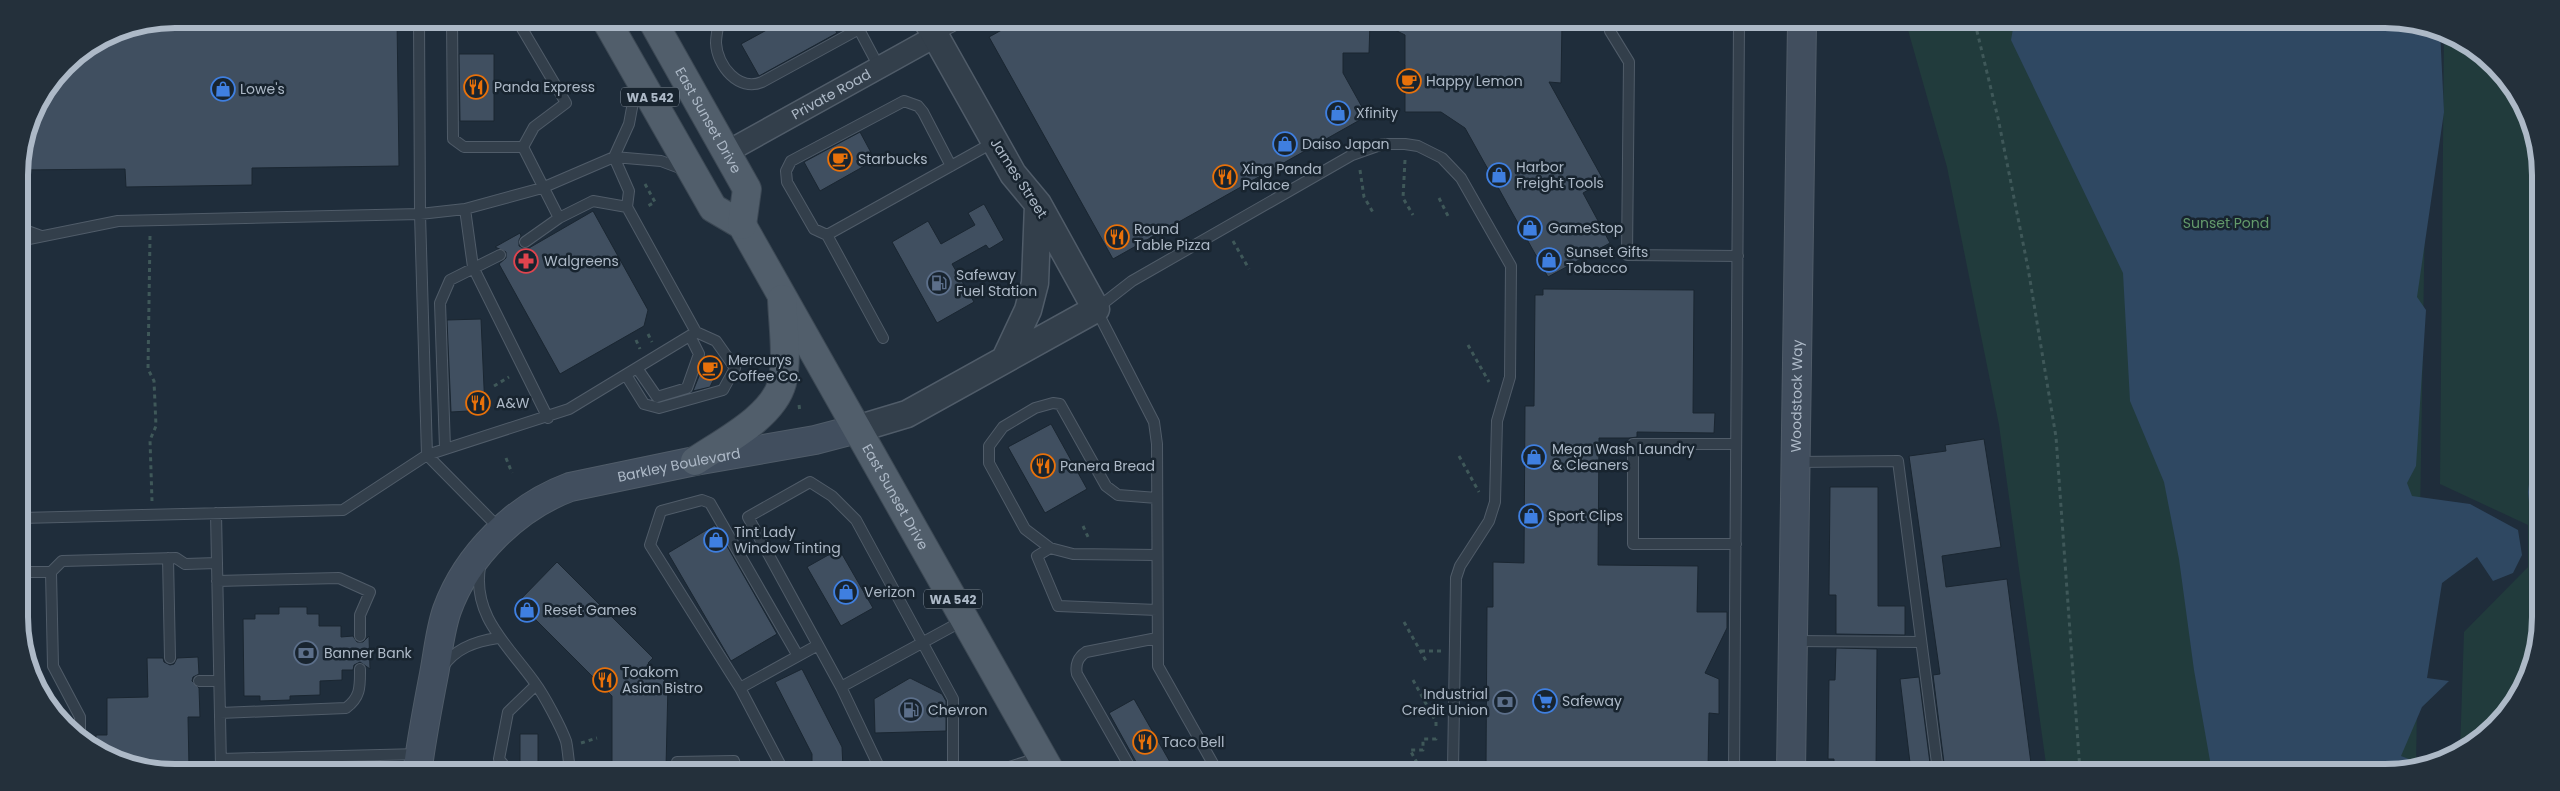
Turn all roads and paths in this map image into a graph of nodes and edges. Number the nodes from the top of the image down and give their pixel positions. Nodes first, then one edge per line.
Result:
1 (418, 28) edge
2 (452, 28) edge
3 (523, 28) edge
4 (611, 28) edge
5 (656, 28) edge
6 (718, 28) edge
7 (851, 28) edge
8 (858, 28) edge
9 (931, 28) edge
10 (1610, 28) edge
11 (1740, 28) edge
12 (1802, 28) edge
13 (1976, 28) edge
14 (879, 67) junction
15 (635, 70) junction
16 (1391, 113) dead end
17 (1392, 124) dead end
18 (995, 141) junction
19 (523, 148) junction
20 (726, 152) junction
21 (614, 158) junction
22 (1405, 159) dead end
23 (951, 166) junction
24 (1360, 170) dead end
25 (694, 174) junction
26 (641, 178) dead end
27 (542, 188) junction
28 (1439, 198) dead end
29 (1038, 204) junction
30 (627, 207) junction
31 (646, 207) dead end
32 (465, 209) junction
33 (420, 214) junction
34 (1374, 214) dead end
35 (1413, 215) dead end
36 (558, 218) junction
37 (1449, 218) dead end
38 (150, 221) junction
39 (742, 225) junction
40 (28, 232) edge
41 (827, 235) junction
42 (42, 237) junction
43 (28, 240) edge
44 (1232, 240) dead end
45 (524, 242) dead end
46 (500, 255) dead end
47 (1738, 256) junction
48 (473, 267) junction
49 (1249, 268) dead end
50 (782, 295) junction
51 (1096, 309) junction
52 (693, 334) junction
53 (883, 338) dead end
54 (1468, 345) dead end
55 (1005, 359) junction
56 (637, 368) junction
57 (626, 375) junction
58 (510, 377) dead end
59 (1489, 382) dead end
60 (494, 386) dead end
61 (548, 418) junction
62 (857, 429) junction
63 (1736, 444) junction
64 (445, 448) junction
65 (427, 455) junction
66 (1458, 456) dead end
67 (506, 458) dead end
68 (695, 461) junction
69 (1794, 462) junction
70 (512, 472) dead end
71 (1479, 492) dead end
72 (1157, 498) junction
73 (152, 502) dead end
74 (216, 513) junction
75 (28, 518) edge
76 (1082, 526) dead end
77 (492, 540) junction
78 (1092, 544) dead end
79 (1736, 544) junction
80 (1050, 548) junction
81 (1157, 555) junction
82 (168, 558) junction
83 (217, 563) junction
84 (28, 572) edge
85 (51, 572) junction
86 (217, 581) junction
87 (1157, 610) junction
88 (965, 620) junction
89 (1404, 622) dead end
90 (360, 636) dead end
91 (498, 638) junction
92 (1157, 638) junction
93 (1792, 641) junction
94 (924, 642) junction
95 (1921, 642) junction
96 (818, 645) junction
97 (1421, 651) junction
98 (1442, 652) dead end
99 (798, 656) junction
100 (170, 658) dead end
101 (1426, 661) dead end
102 (360, 669) dead end
103 (1413, 680) dead end
104 (199, 681) dead end
105 (219, 681) junction
106 (433, 681) junction
107 (536, 685) junction
108 (841, 687) junction
109 (740, 688) junction
110 (220, 713) junction
111 (80, 728) edge
112 (598, 738) dead end
113 (581, 743) dead end
114 (419, 761) edge
115 (292, 762) edge
116 (677, 762) dead end
117 (221, 763) edge
118 (1046, 763) edge
119 (1417, 763) edge
120 (1453, 763) edge
121 (1734, 763) edge
122 (1791, 763) edge
123 (1937, 763) edge
124 (2079, 763) edge
125 (503, 764) edge
126 (569, 764) edge
127 (735, 764) edge
128 (780, 764) edge
129 (878, 764) edge
130 (954, 764) edge
131 (1128, 764) edge
132 (1213, 764) edge

1 - 33 lane
2 - 19 lane
3 - 19 lane
4 - 15 main road, East Sunset Drive / WA 542
5 - 20 main road, East Sunset Drive / WA 542
6 - 7 lane
8 - 14 lane
9 - 14 street, Private Road
9 - 18 street, James Street
10 - 47 lane
11 - 47 lane
12 - 69 main road, Woodstock Way
13 - 124 path
14 - 20 street, Private Road
15 - 21 lane
15 - 25 main road, East Sunset Drive / WA 542
16 - 17 path
18 - 23 lane
18 - 29 street, James Street
19 - 27 lane
20 - 39 main road, East Sunset Drive / WA 542
21 - 25 lane
21 - 27 lane
21 - 30 lane
22 - 35 path
23 - 41 lane
23 - 41 lane
24 - 34 path
25 - 39 main road, East Sunset Drive / WA 542
26 - 31 path
27 - 32 lane
27 - 36 lane
28 - 37 path
29 - 51 street, James Street
29 - 55 street
30 - 36 lane
30 - 52 lane
32 - 33 lane
32 - 48 lane
33 - 38 lane
33 - 65 lane
36 - 45 lane
38 - 42 lane
38 - 73 path
39 - 50 main road, East Sunset Drive / WA 542
40 - 42 lane
41 - 53 lane
42 - 43 lane
44 - 49 path
46 - 48 lane
47 - 63 lane
48 - 61 lane
48 - 64 lane
50 - 62 main road, East Sunset Drive / WA 542
50 - 68 main road
51 - 55 street, Barkley Boulevard
51 - 72 lane
51 - 120 lane
52 - 56 lane
52 - 56 lane
52 - 57 lane
54 - 59 path
55 - 62 street, Barkley Boulevard
56 - 57 lane
57 - 61 lane
58 - 60 path
61 - 64 lane
62 - 68 main road, Barkley Boulevard
62 - 88 main road, East Sunset Drive / WA 542
63 - 79 lane
63 - 79 lane
64 - 65 lane
65 - 74 lane
65 - 77 lane
66 - 71 path
67 - 70 path
68 - 77 main road, Barkley Boulevard
69 - 93 main road, Woodstock Way
69 - 95 lane
72 - 80 lane
72 - 81 lane
74 - 75 lane
74 - 83 lane
76 - 78 path
77 - 91 lane
77 - 106 main road, Barkley Boulevard
79 - 121 lane
80 - 81 lane
80 - 87 lane
81 - 87 lane
82 - 83 lane
82 - 85 lane
82 - 100 lane
83 - 86 lane
84 - 85 lane
85 - 111 lane
86 - 90 lane
86 - 105 lane
87 - 92 lane
88 - 94 lane
88 - 118 main road, East Sunset Drive / WA 542
89 - 97 path
91 - 106 lane
91 - 107 lane
92 - 131 lane
92 - 132 lane
93 - 95 lane
93 - 122 main road, Woodstock Way
94 - 96 lane
94 - 108 lane
94 - 130 lane
95 - 123 lane
96 - 99 lane
96 - 108 lane
97 - 98 path
97 - 101 path
99 - 109 lane
99 - 109 lane
102 - 110 lane
103 - 119 path
104 - 105 lane
105 - 110 lane
106 - 114 main road, Barkley Boulevard
107 - 125 lane
107 - 126 lane
108 - 129 lane
109 - 128 lane
110 - 117 lane
112 - 113 path
114 - 115 lane
115 - 117 lane
116 - 127 lane

